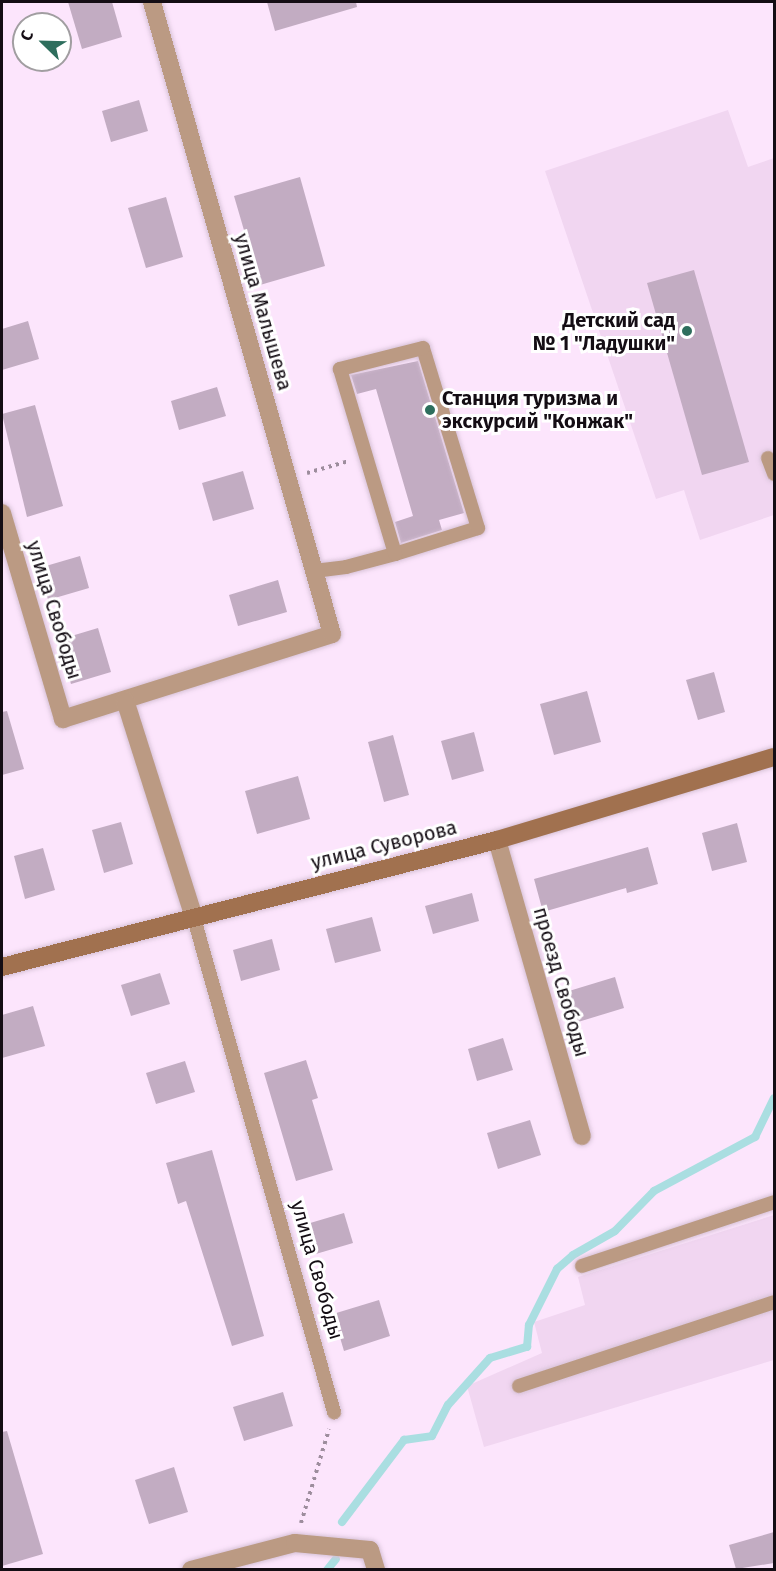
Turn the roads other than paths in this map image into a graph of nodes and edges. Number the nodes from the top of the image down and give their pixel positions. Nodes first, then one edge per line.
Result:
1 (152, 2) edge
2 (768, 458) dead end
3 (774, 474) edge
4 (2, 513) edge
5 (395, 554) junction
6 (314, 571) junction
7 (125, 700) junction
8 (774, 757) edge
9 (497, 840) junction
10 (192, 915) junction
11 (2, 967) edge
12 (582, 1136) dead end
13 (774, 1202) edge
14 (582, 1266) dead end
15 (774, 1302) edge
16 (519, 1386) dead end
17 (334, 1412) road end
18 (191, 1569) edge
19 (376, 1569) edge

1 - 6 street, улица Малышева
2 - 3 lane
4 - 7 street, улица Свободы
5 - 5 lane
5 - 6 lane
6 - 7 street, улица Малышева
7 - 10 street
8 - 9 main road, улица Суворова
9 - 10 main road, улица Суворова
9 - 12 street, проезд Свободы
10 - 11 main road, улица Суворова
10 - 17 lane, улица Свободы
13 - 14 lane
15 - 16 lane
18 - 19 street

